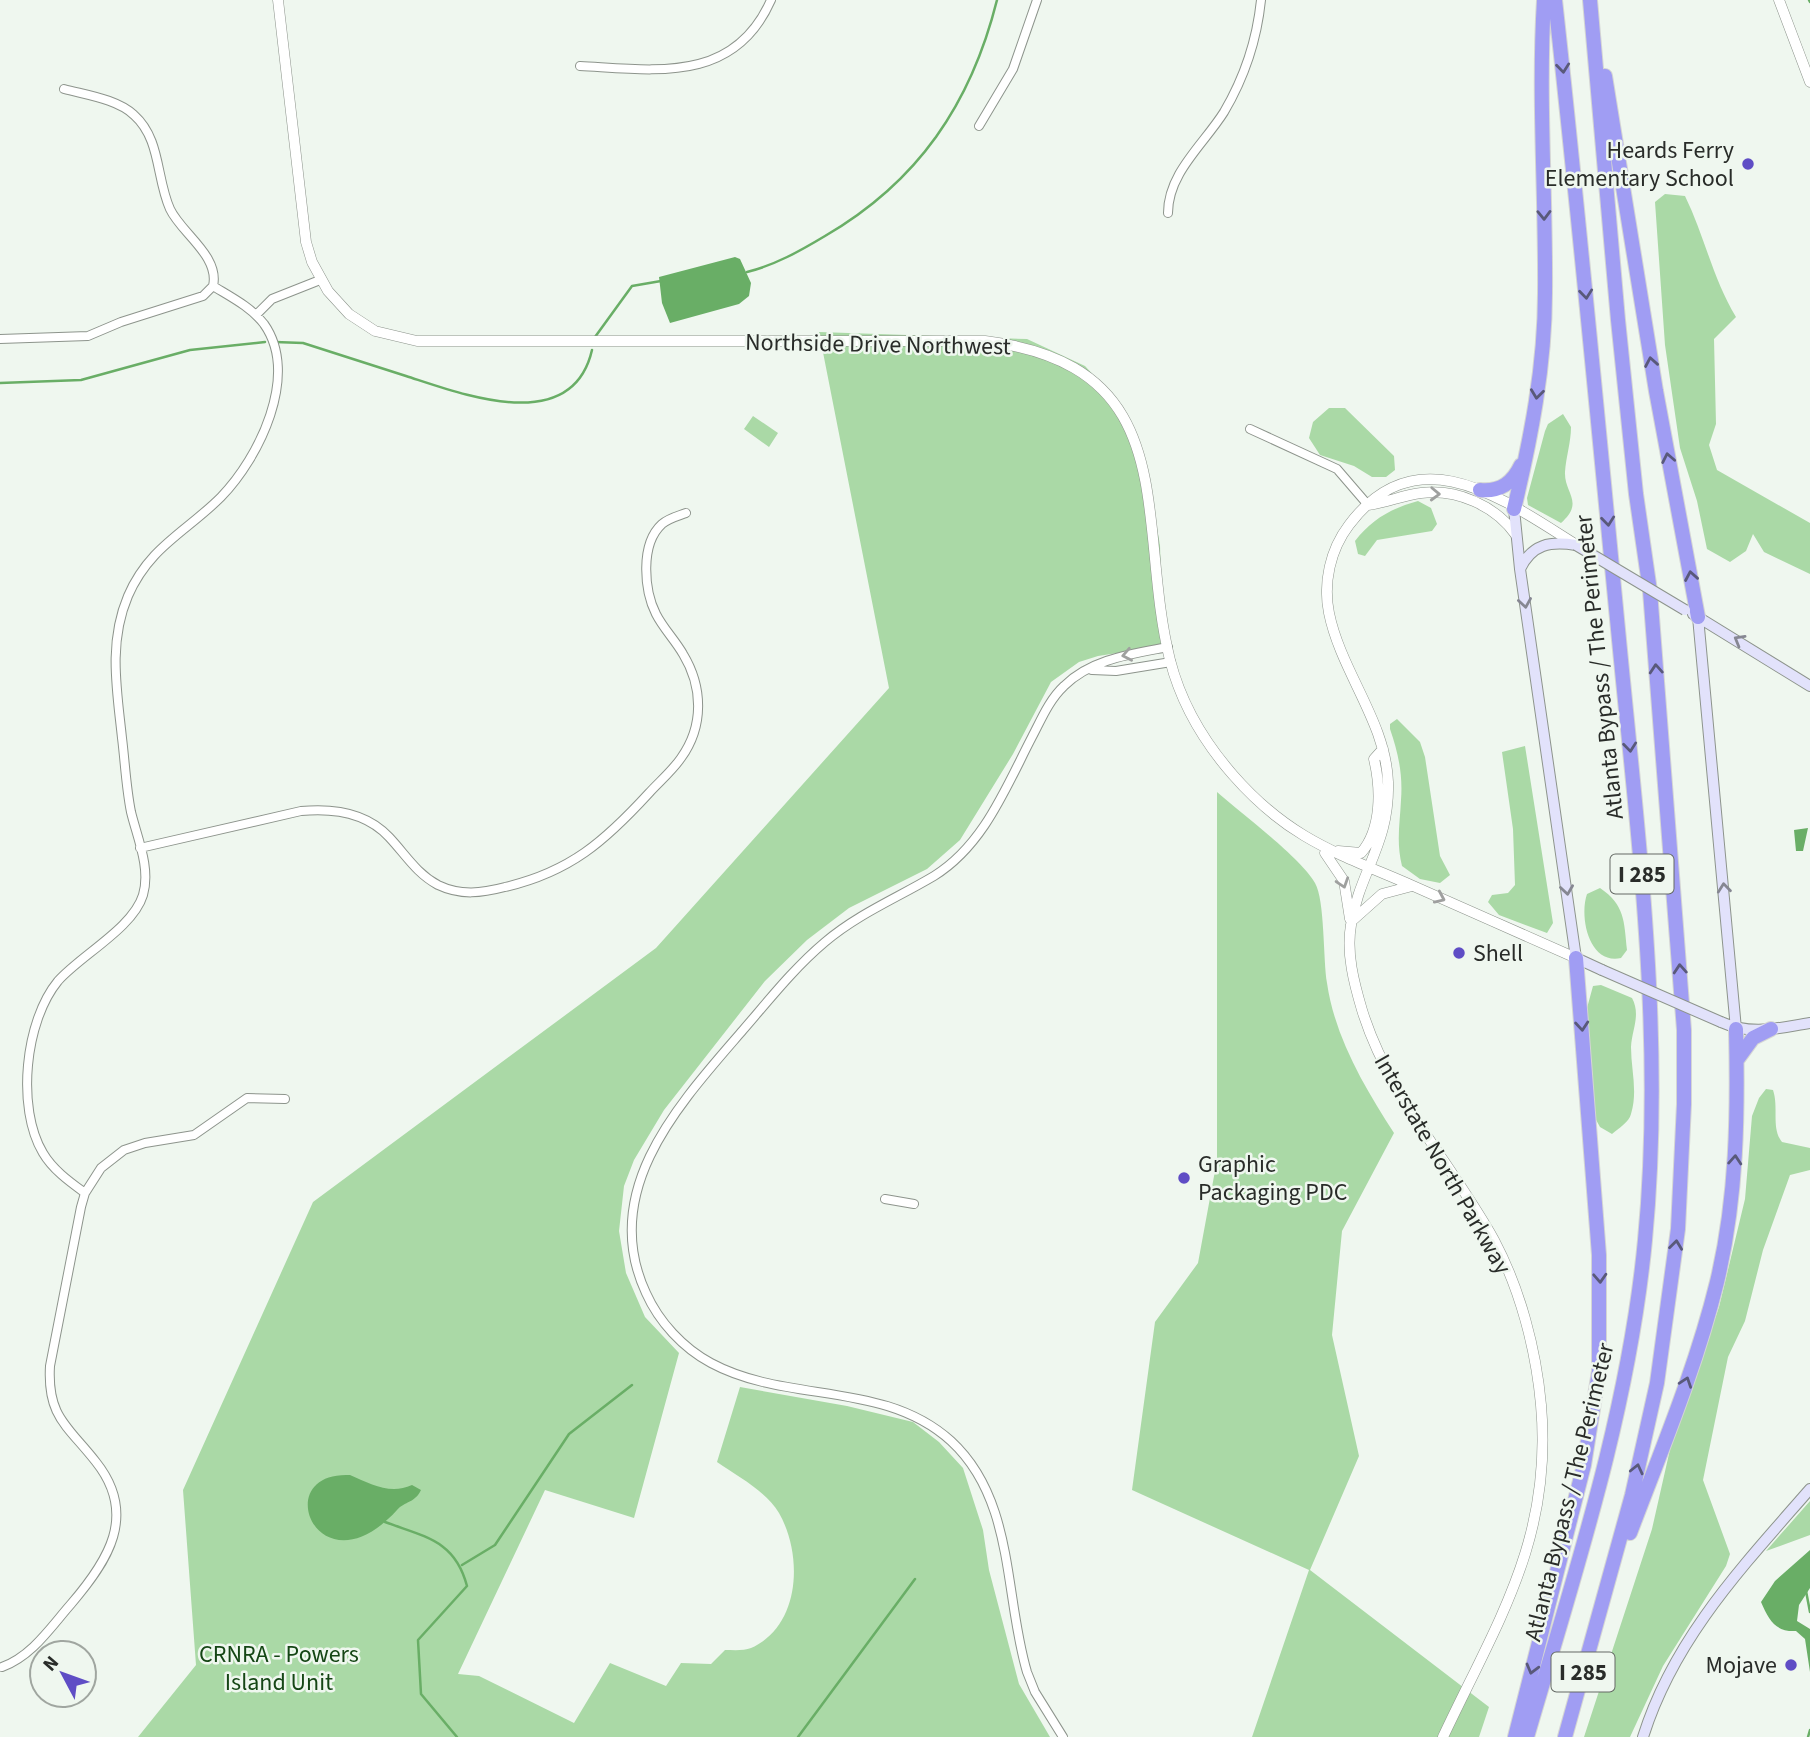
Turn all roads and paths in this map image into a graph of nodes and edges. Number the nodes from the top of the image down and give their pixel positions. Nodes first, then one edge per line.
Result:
1 (278, 0) edge
2 (771, 0) edge
3 (1037, 0) edge
4 (1261, 0) edge
5 (1544, 0) edge
6 (1555, 0) edge
7 (1592, 0) edge
8 (1779, 0) edge
9 (580, 66) dead end
10 (1810, 82) edge
11 (64, 89) dead end
12 (979, 126) dead end
13 (1168, 213) dead end
14 (320, 280) junction
15 (213, 286) junction
16 (256, 315) junction
17 (0, 339) edge
18 (1250, 429) dead end
19 (1528, 451) junction
20 (1480, 489) junction
21 (1368, 505) junction
22 (1514, 509) junction
23 (686, 513) dead end
24 (1516, 535) junction
25 (1576, 545) junction
26 (1520, 569) junction
27 (1691, 613) junction
28 (1168, 647) junction
29 (1171, 662) junction
30 (1090, 670) junction
31 (1810, 686) edge
32 (1383, 749) junction
33 (1320, 847) junction
34 (140, 848) junction
35 (1371, 869) junction
36 (1412, 886) junction
37 (1351, 924) junction
38 (1576, 958) junction
39 (1810, 1023) edge
40 (1736, 1029) junction
41 (1771, 1029) junction
42 (1737, 1061) junction
43 (285, 1099) dead end
44 (85, 1193) junction
45 (885, 1199) dead end
46 (914, 1204) dead end
47 (1810, 1489) edge
48 (1602, 1606) junction
49 (2, 1667) edge
50 (1063, 1737) edge
51 (1443, 1737) edge
52 (1515, 1737) edge
53 (1527, 1737) edge
54 (1565, 1737) edge
55 (1643, 1737) edge

1 - 14 street, Northside Drive Northwest
2 - 9 street
3 - 12 street
4 - 13 street
5 -> 19 highway
6 -> 53 highway, Atlanta Bypass / The Perimeter / I 285
27 -> 7 highway
48 -> 7 highway, I 285
8 - 10 street
11 - 15 street
14 - 16 street
14 - 28 street, Northside Drive Northwest
15 - 16 street
15 - 17 street
16 - 34 street
18 - 21 street
19 - 20 highway
19 - 22 highway
20 - 21 street, Interstate North Parkway
20 - 22 street, Interstate North Parkway
21 -> 24 street
21 - 32 street, Interstate North Parkway
22 - 24 main road
22 - 25 street, Interstate North Parkway
23 - 34 street
24 - 26 main road
25 - 26 main road
25 - 27 main road, bridge
26 -> 38 main road
31 -> 27 main road
40 -> 27 main road
28 - 29 street, Northside Drive Northwest
28 -> 30 street
29 - 30 street
29 - 33 street, Northside Drive Northwest
30 - 50 street
32 - 33 street
32 - 35 street, Interstate North Parkway
33 - 35 street, Northside Drive Northwest
33 -> 37 street
34 - 44 street
35 - 36 street, Northside Drive Northwest
35 - 37 street, Interstate North Parkway
36 - 37 street
36 -> 38 street, Northside Drive Northwest
37 - 51 street, Interstate North Parkway
38 - 40 main road, Northside Drive Northwest, bridge
38 -> 52 highway
39 - 41 main road, Northside Drive Northwest
40 - 41 main road, Northside Drive Northwest
40 - 42 highway
41 - 42 highway
48 -> 42 highway
43 - 44 street
44 - 49 street
45 - 46 street
47 - 55 main road
48 - 54 highway, I 285

